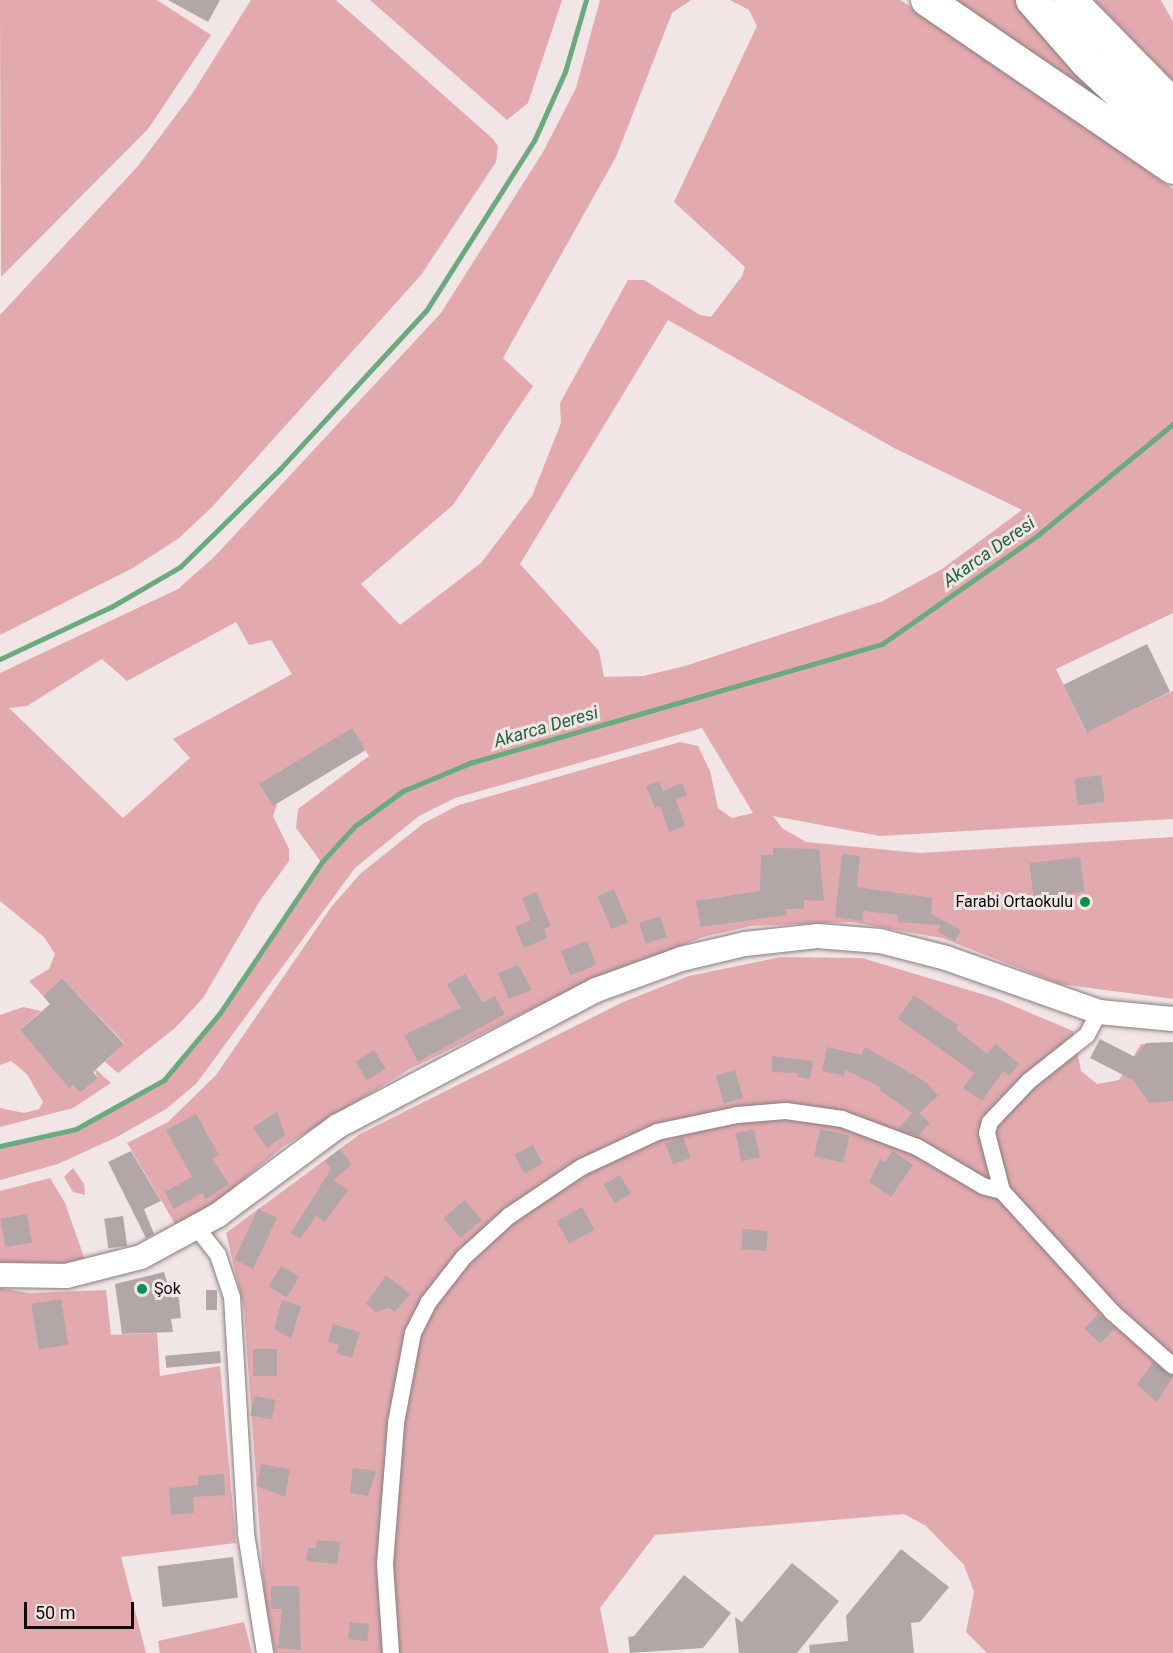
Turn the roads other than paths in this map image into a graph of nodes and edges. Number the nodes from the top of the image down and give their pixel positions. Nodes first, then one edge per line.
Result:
1 (927, 0) edge
2 (1032, 0) edge
3 (1070, 0) edge
4 (1173, 105) edge
5 (1173, 143) edge
6 (1173, 168) edge
7 (1097, 1016) junction
8 (1173, 1019) edge
9 (1173, 1029) edge
10 (1002, 1191) junction
11 (202, 1233) junction
12 (0, 1275) edge
13 (0, 1284) edge
14 (1173, 1366) edge
15 (265, 1653) edge
16 (391, 1653) edge

1 - 6 highway
2 - 5 highway
3 - 4 highway
7 - 8 main road
7 - 9 main road
7 - 10 street
7 - 11 main road
10 - 14 street
10 - 16 street
11 - 12 main road
11 - 13 main road
11 - 15 street

